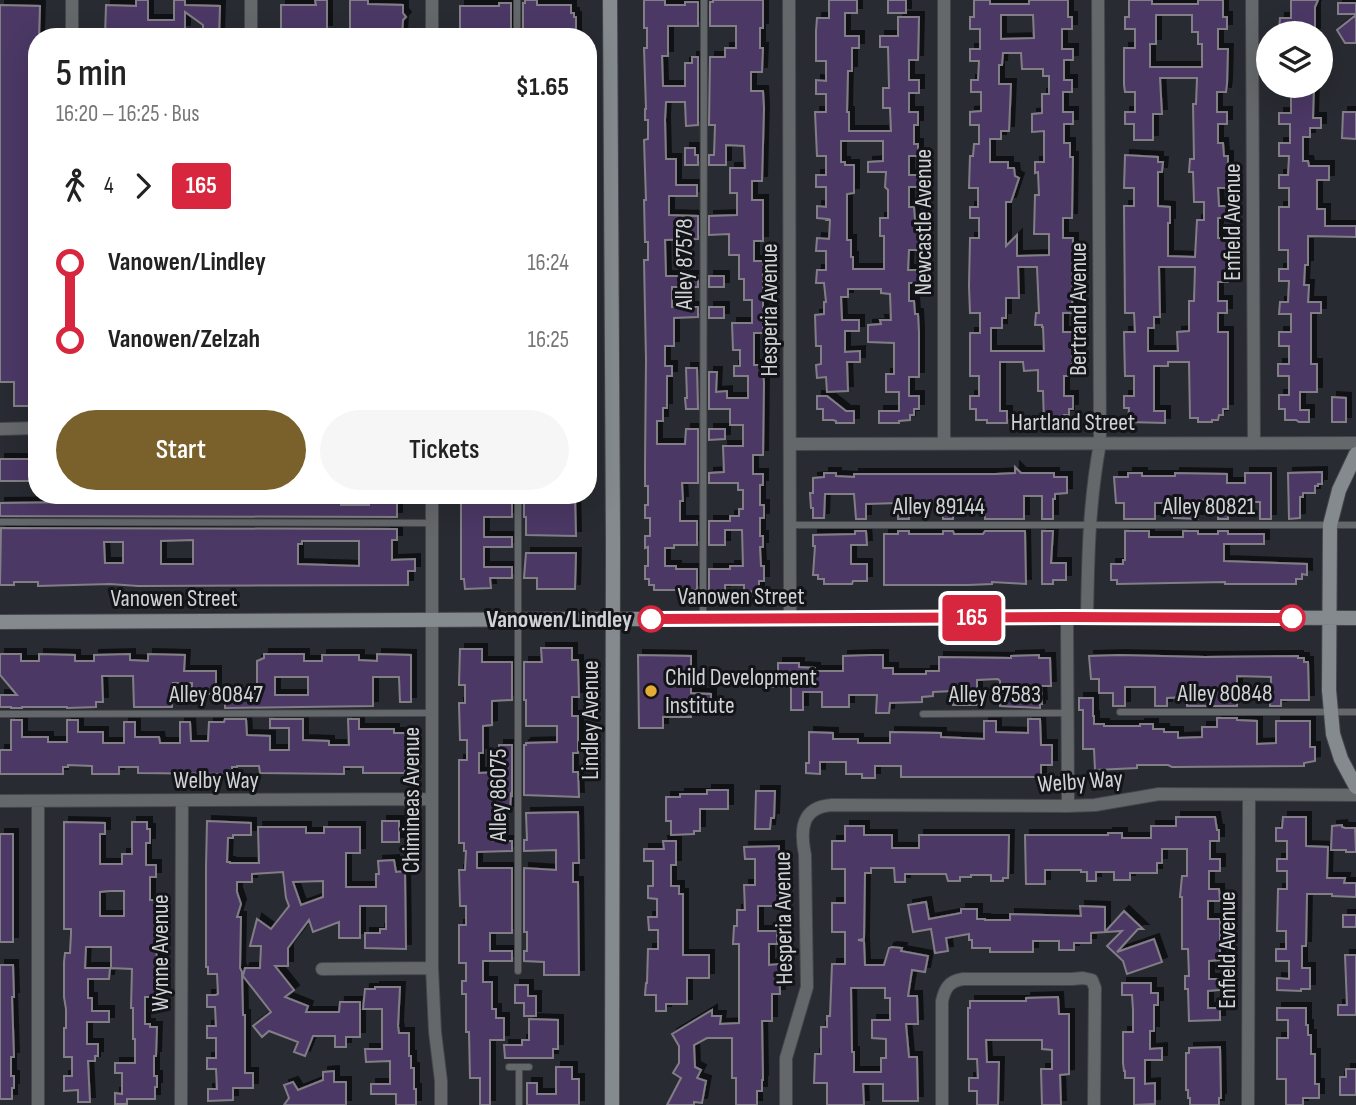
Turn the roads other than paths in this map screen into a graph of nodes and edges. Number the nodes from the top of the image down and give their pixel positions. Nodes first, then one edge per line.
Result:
1 (72, 0) edge
2 (251, 0) edge
3 (432, 0) edge
4 (517, 0) edge
5 (610, 0) edge
6 (704, 0) edge
7 (789, 0) edge
8 (944, 0) edge
9 (1098, 0) edge
10 (1252, 0) edge
11 (72, 28) edge
12 (251, 28) edge
13 (432, 28) edge
14 (517, 28) edge
15 (28, 428) edge
16 (0, 429) edge
17 (944, 443) junction
18 (1100, 443) junction
19 (1254, 443) junction
20 (1356, 443) edge
21 (790, 444) junction
22 (1356, 454) edge
23 (432, 504) edge
24 (518, 504) edge
25 (0, 522) edge
26 (432, 523) junction
27 (790, 525) junction
28 (1089, 525) junction
29 (1330, 525) junction
30 (1356, 525) edge
31 (1067, 617) junction
32 (1087, 617) junction
33 (1329, 618) junction
34 (1356, 618) edge
35 (517, 619) junction
36 (612, 619) junction
37 (704, 619) junction
38 (789, 619) junction
39 (432, 620) junction
40 (0, 622) edge
41 (1120, 712) dead end
42 (1330, 712) junction
43 (1356, 712) edge
44 (432, 713) junction
45 (1068, 713) junction
46 (0, 714) edge
47 (923, 714) dead end
48 (1356, 787) edge
49 (1248, 795) junction
50 (1356, 795) edge
51 (432, 799) junction
52 (0, 801) edge
53 (38, 801) junction
54 (182, 801) junction
55 (1068, 806) junction
56 (808, 814) joint
57 (432, 968) junction
58 (322, 969) dead end
59 (517, 971) dead end
60 (509, 1067) dead end
61 (519, 1067) junction
62 (528, 1067) dead end
63 (38, 1105) edge
64 (181, 1105) edge
65 (441, 1105) edge
66 (519, 1105) edge
67 (612, 1105) edge
68 (786, 1105) edge
69 (942, 1105) edge
70 (1094, 1105) edge
71 (1248, 1105) edge

1 - 11 street
2 - 12 street
3 - 13 street
4 - 14 lane
5 - 36 main road, Lindley Avenue
6 - 37 lane, Alley 87578
7 - 21 street, Hesperia Avenue
8 - 17 street, Newcastle Avenue
9 - 18 street, Bertrand Avenue
10 - 19 street, Enfield Avenue
15 - 16 street
17 - 18 street, Hartland Street
17 - 21 street, Hartland Street
18 - 19 street, Hartland Street
18 - 28 street, Bertrand Avenue
19 - 20 street, Hartland Street
21 - 27 street, Hesperia Avenue
22 - 29 main road
23 - 26 street, Chimineas Avenue
24 - 35 lane, Alley 86075
25 - 26 lane
26 - 39 street, Chimineas Avenue
27 - 28 lane, Alley 89144
27 - 38 street, Hesperia Avenue
28 - 29 lane, Alley 80821
28 - 32 street, Bertrand Avenue
29 - 30 lane, Alley 80821
29 - 33 main road
31 - 32 main road, Vanowen Street
31 - 38 main road, Vanowen Street
31 - 45 street
32 - 33 main road, Vanowen Street
33 - 34 main road, Vanowen Street
33 - 42 main road
35 - 36 main road, Vanowen Street
35 - 39 main road, Vanowen Street
35 - 59 lane, Alley 86075
36 - 37 main road, Vanowen Street
36 - 67 main road, Lindley Avenue
37 - 38 main road, Vanowen Street
39 - 40 main road, Vanowen Street
39 - 44 street, Chimineas Avenue
41 - 42 lane, Alley 80848
42 - 43 lane, Alley 80848
42 - 48 main road
44 - 46 lane, Alley 80847
44 - 51 street, Chimineas Avenue
45 - 47 lane, Alley 87583
45 - 55 street
49 - 50 street, Welby Way
49 - 55 street, Welby Way
49 - 71 street, Enfield Avenue
51 - 54 street, Welby Way
51 - 57 street, Chimineas Avenue
52 - 53 street, Welby Way
53 - 54 street, Welby Way
53 - 63 street
54 - 64 street, Wynne Avenue
55 - 56 street, Welby Way
56 - 68 street, Hesperia Avenue
57 - 58 street
57 - 65 street, Chimineas Avenue
60 - 61 lane
61 - 62 lane
61 - 66 lane
69 - 70 street

